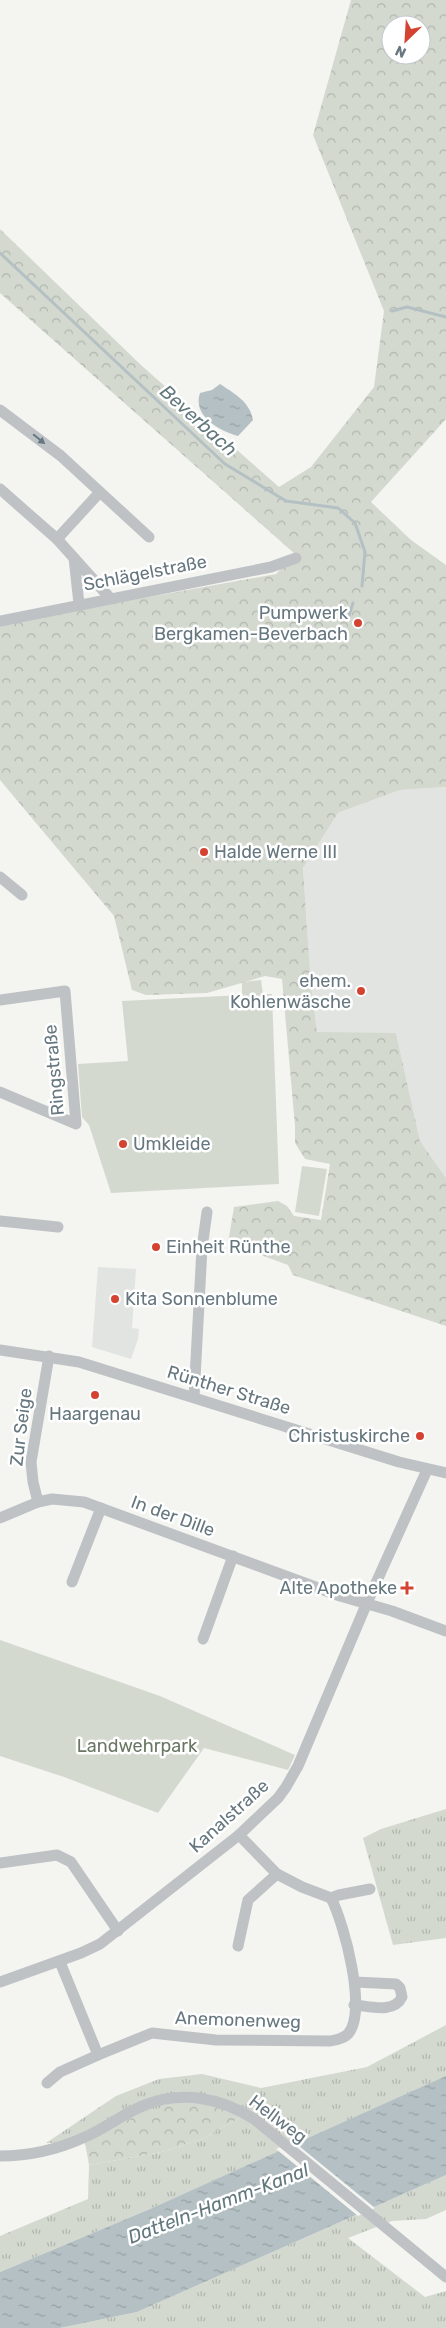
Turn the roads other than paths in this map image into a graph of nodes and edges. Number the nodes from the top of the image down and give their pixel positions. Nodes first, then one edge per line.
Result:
1 (0, 410) edge
2 (0, 489) edge
3 (100, 492) junction
4 (149, 537) dead end
5 (57, 539) junction
6 (74, 558) junction
7 (296, 558) dead end
8 (110, 598) junction
9 (79, 604) junction
10 (0, 620) edge
11 (0, 877) edge
12 (22, 895) dead end
13 (0, 1000) edge
14 (0, 1092) edge
15 (207, 1212) dead end
16 (0, 1221) edge
17 (58, 1227) dead end
18 (0, 1350) edge
19 (50, 1356) junction
20 (194, 1397) junction
21 (427, 1470) junction
22 (446, 1473) edge
23 (38, 1502) junction
24 (100, 1508) junction
25 (0, 1518) edge
26 (234, 1556) junction
27 (72, 1582) dead end
28 (366, 1605) junction
29 (446, 1631) edge
30 (203, 1638) dead end
31 (239, 1835) junction
32 (0, 1863) edge
33 (277, 1874) junction
34 (370, 1889) dead end
35 (331, 1898) junction
36 (118, 1931) junction
37 (238, 1946) dead end
38 (60, 1962) junction
39 (0, 1982) edge
40 (355, 1982) junction
41 (354, 2005) junction
42 (98, 2055) junction
43 (47, 2083) dead end
44 (0, 2156) edge
45 (446, 2277) edge

1 -> 3 street
2 - 5 street
3 - 4 street
3 - 5 street
5 - 6 street
6 - 8 street
6 - 9 street
7 - 8 street, Schlägelstraße
8 - 9 street, Schlägelstraße
9 - 10 street, Schlägelstraße
11 - 12 street
13 - 14 street, Ringstraße
15 - 20 street
16 - 17 street
18 - 19 street, Rünther Straße
19 - 20 street, Rünther Straße
19 - 23 street, Zur Seige
20 - 21 street, Rünther Straße
21 - 22 street, Rünther Straße
21 - 28 street, Kanalstraße
23 - 24 street, In der Dille
23 - 25 street, In der Dille
24 - 26 street, In der Dille
24 - 27 street
26 - 28 street, In der Dille
26 - 30 street
28 - 29 street, In der Dille
28 - 31 street, Kanalstraße
31 - 33 street
31 - 36 street, Kanalstraße
32 - 36 street
33 - 35 street
33 - 37 street
34 - 35 street
35 - 40 street, Anemonenweg
36 - 38 street, Kanalstraße
38 - 39 street, Kanalstraße
38 - 42 street
40 - 41 street, Anemonenweg
40 - 41 street
41 - 42 street, Anemonenweg
42 - 43 street, Anemonenweg
44 - 45 street, Hellweg

